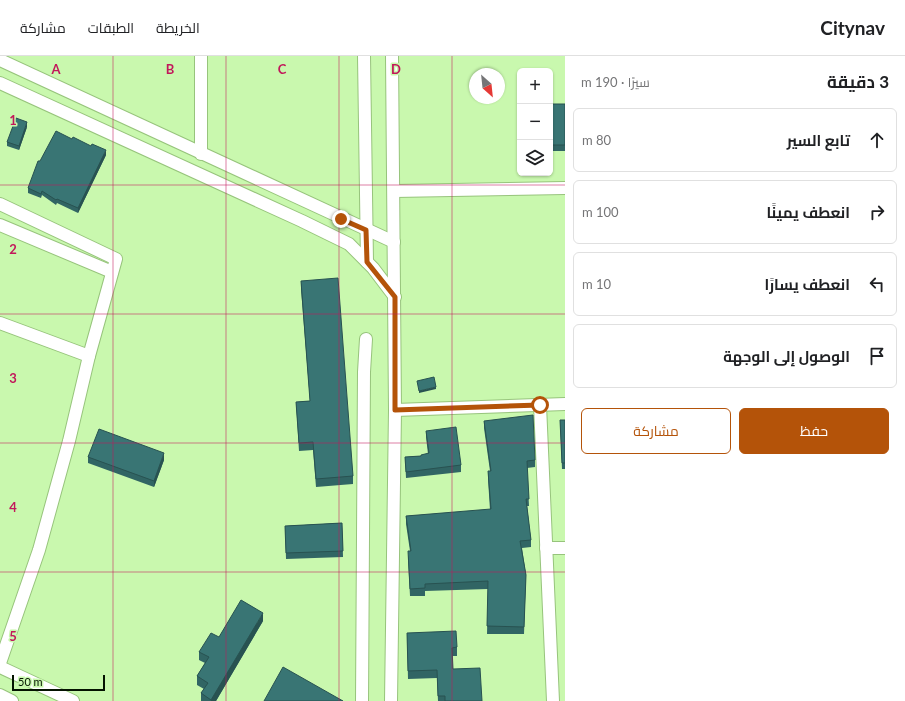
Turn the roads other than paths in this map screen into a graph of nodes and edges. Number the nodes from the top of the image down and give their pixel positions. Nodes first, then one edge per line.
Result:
1 (201, 56) edge
2 (364, 56) edge
3 (392, 56) edge
4 (0, 60) edge
5 (0, 83) edge
6 (201, 154) junction
7 (565, 188) edge
8 (394, 191) junction
9 (0, 204) edge
10 (0, 225) edge
11 (366, 230) junction
12 (394, 242) junction
13 (367, 262) junction
14 (112, 272) junction
15 (395, 297) junction
16 (0, 323) edge
17 (366, 339) dead end
18 (89, 356) junction
19 (565, 404) edge
20 (540, 405) junction
21 (395, 410) junction
22 (546, 548) junction
23 (565, 548) edge
24 (0, 663) edge
25 (0, 667) edge
26 (0, 695) edge
27 (12, 701) edge
28 (73, 701) edge
29 (362, 701) edge
30 (392, 701) edge
31 (553, 701) edge

1 - 6 street
2 - 11 street
3 - 8 street
4 - 6 street
5 - 13 street
6 - 11 street
7 - 8 street
8 - 12 street
9 - 14 street
10 - 14 street
11 - 12 street
11 - 13 street
12 - 15 street
13 - 15 street
14 - 18 street
15 - 21 street
16 - 18 street
17 - 29 street
18 - 24 street
19 - 20 street
20 - 21 street
20 - 22 street
21 - 30 street
22 - 23 street
22 - 31 street
25 - 28 street
26 - 27 street

